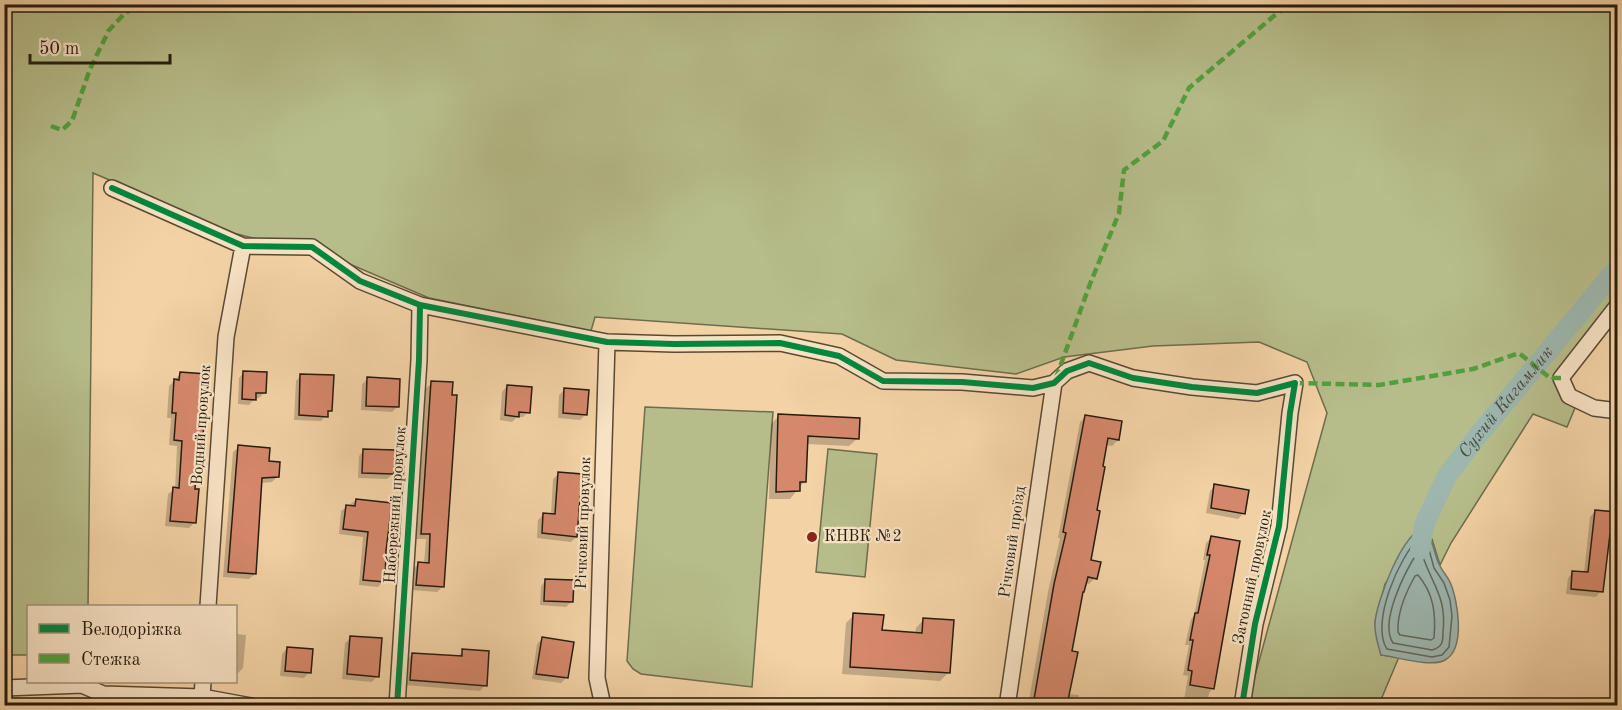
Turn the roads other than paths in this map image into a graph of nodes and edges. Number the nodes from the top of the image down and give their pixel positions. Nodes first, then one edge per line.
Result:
1 (112, 188) dead end
2 (243, 246) junction
3 (420, 305) junction
4 (1617, 305) edge
5 (607, 342) junction
6 (1054, 384) junction
7 (1617, 411) edge
8 (208, 605) edge
9 (4, 688) edge
10 (203, 689) edge
11 (251, 705) edge
12 (397, 705) edge
13 (603, 705) edge
14 (1005, 705) edge
15 (1242, 705) edge

1 - 2 street
2 - 3 street
2 - 8 street, Водний провулок
3 - 5 street
3 - 12 street, Набережний провулок
4 - 7 street
5 - 6 street
5 - 13 street, Річковий провулок
6 - 14 street, Річковий проїзд
6 - 15 street, Затонний провулок
9 - 10 street
10 - 11 street

